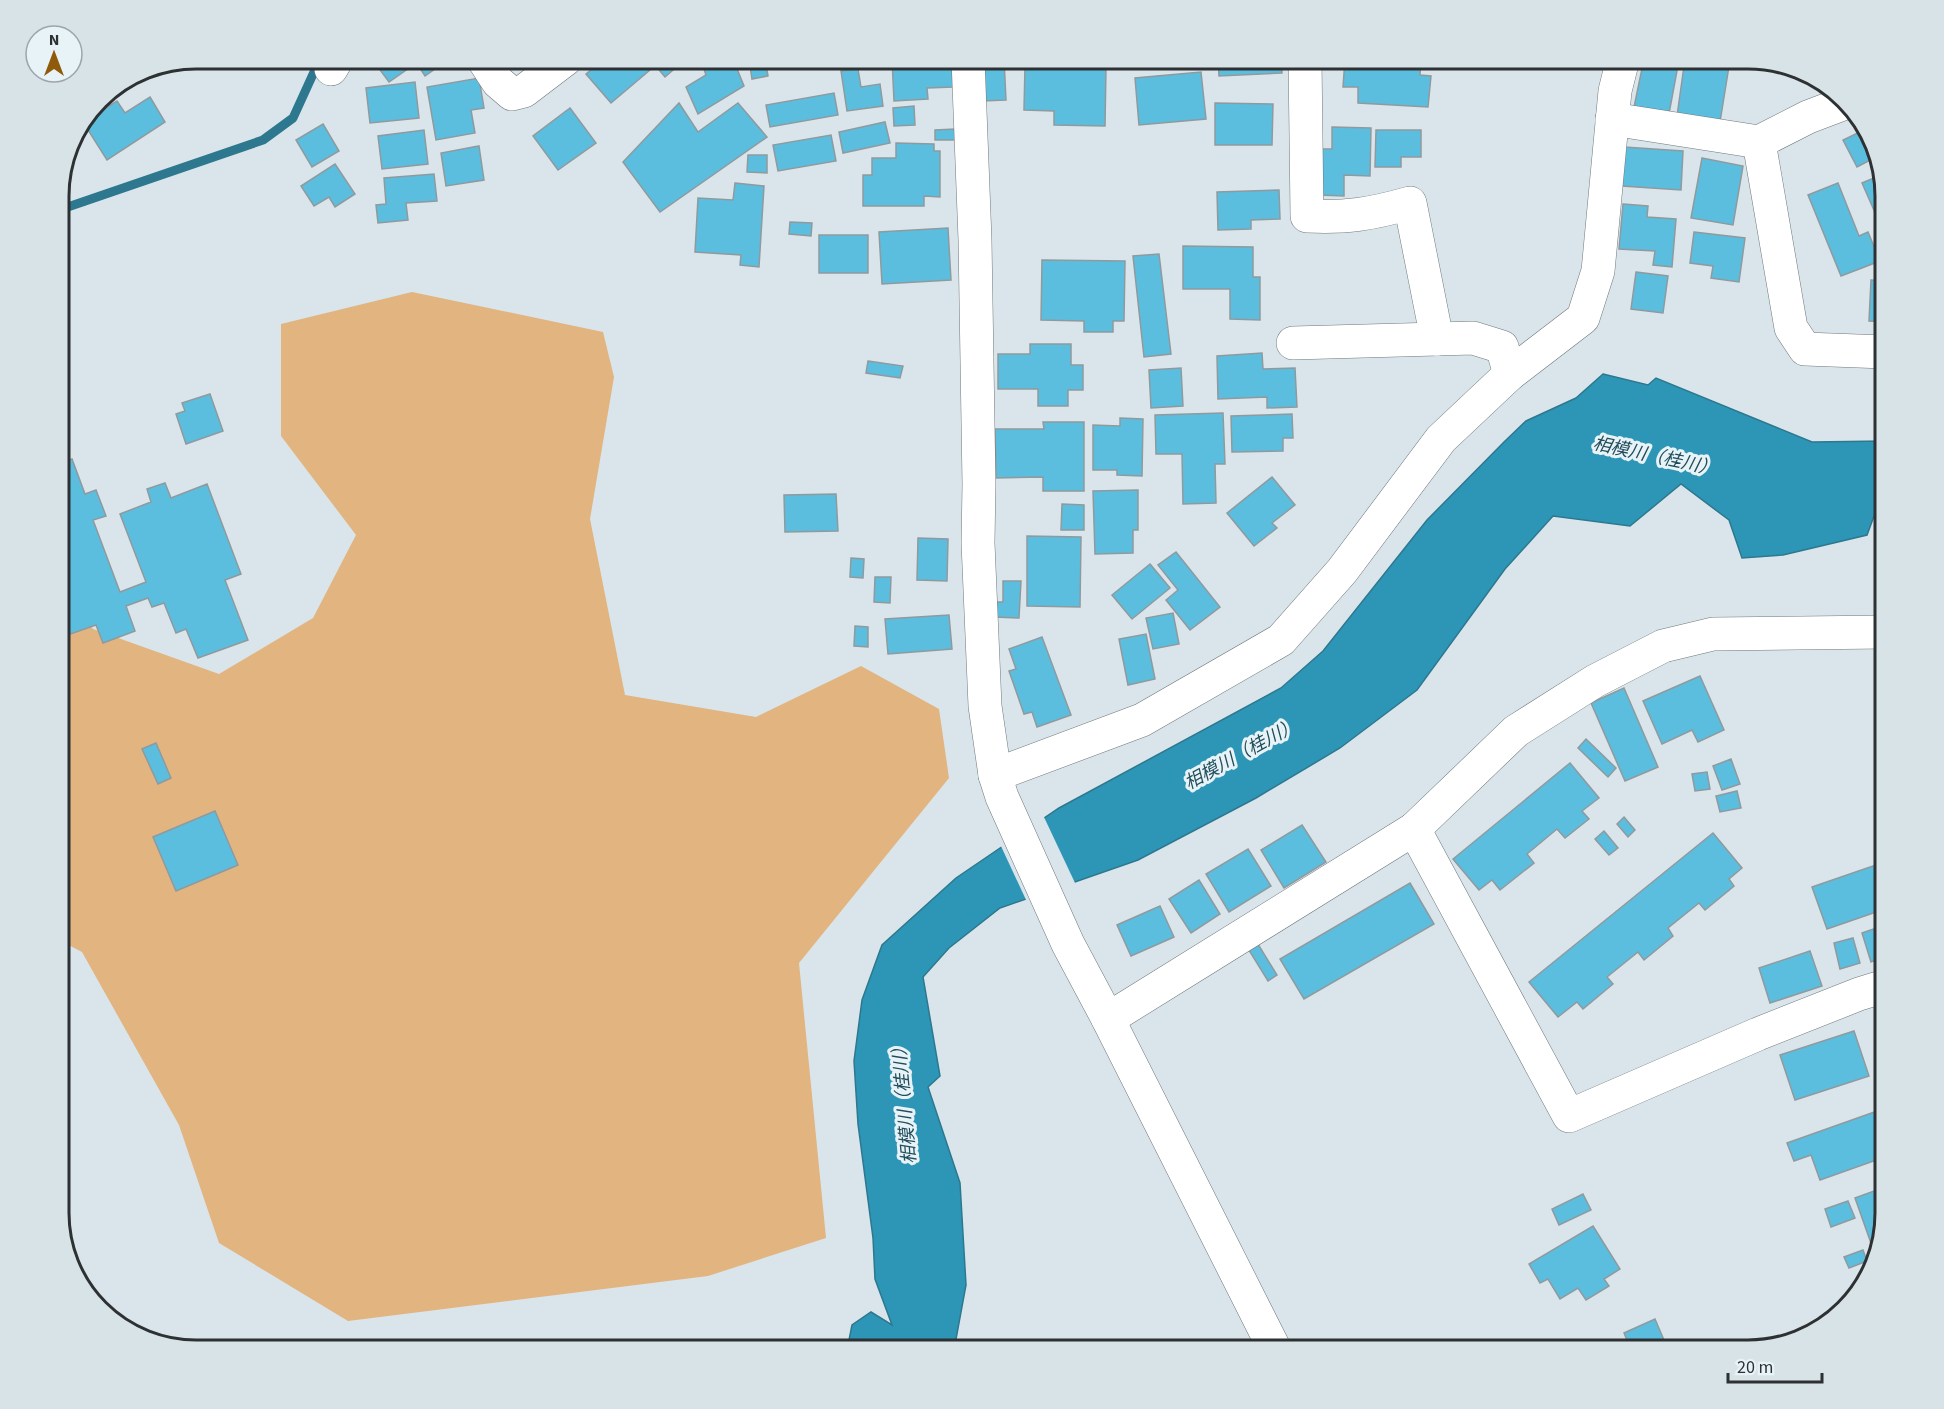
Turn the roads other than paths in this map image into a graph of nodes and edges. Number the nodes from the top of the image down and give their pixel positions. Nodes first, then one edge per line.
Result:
1 (490, 69) edge
2 (552, 69) edge
3 (968, 69) edge
4 (1305, 69) edge
5 (1621, 69) edge
6 (1838, 106) edge
7 (1612, 119) junction
8 (1759, 142) junction
9 (1437, 339) junction
10 (1293, 343) dead end
11 (1875, 352) edge
12 (1510, 374) junction
13 (1875, 632) edge
14 (995, 775) junction
15 (1414, 829) junction
16 (1875, 989) edge
17 (1108, 1019) junction
18 (1270, 1340) edge

1 - 2 street
3 - 14 street
4 - 9 street
5 - 7 street
6 - 8 street
7 - 8 street
7 - 12 street
8 - 11 street
9 - 10 street
9 - 12 street
12 - 14 street
13 - 15 street
14 - 17 street
15 - 16 street
15 - 17 street
17 - 18 street

